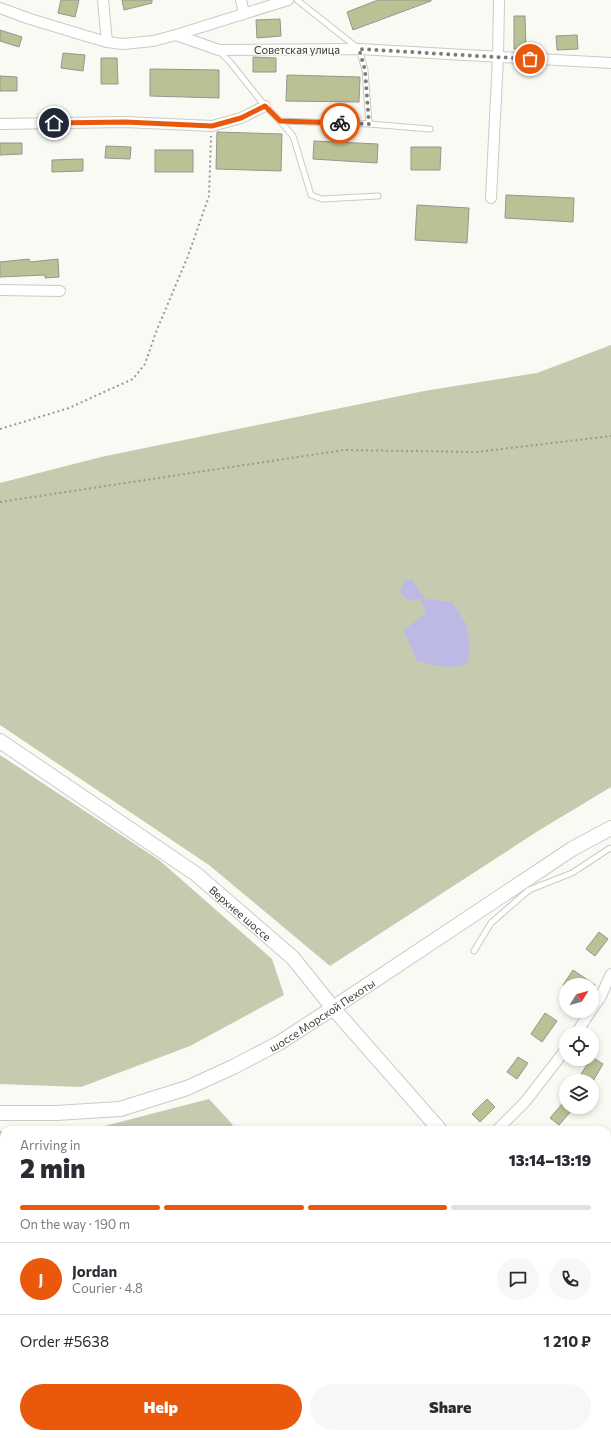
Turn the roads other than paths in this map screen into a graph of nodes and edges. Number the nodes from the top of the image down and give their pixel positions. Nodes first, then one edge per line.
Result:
1 (103, 0) edge
2 (241, 0) edge
3 (288, 0) edge
4 (297, 0) edge
5 (499, 0) edge
6 (0, 8) edge
7 (244, 13) junction
8 (176, 35) junction
9 (108, 42) junction
10 (359, 49) junction
11 (219, 50) junction
12 (498, 57) junction
13 (611, 63) edge
14 (265, 106) junction
15 (280, 121) junction
16 (0, 124) edge
17 (369, 124) junction
18 (430, 129) dead end
19 (378, 196) dead end
20 (491, 198) dead end
21 (0, 290) edge
22 (60, 291) dead end
23 (0, 741) edge
24 (611, 828) edge
25 (611, 848) edge
26 (474, 951) dead end
27 (611, 974) edge
28 (599, 999) edge
29 (333, 1008) junction
30 (559, 1058) edge
31 (0, 1114) edge
32 (436, 1126) edge
33 (501, 1126) edge

1 - 9 street
2 - 7 street
3 - 7 street
4 - 10 lane
5 - 12 street
6 - 9 street
7 - 8 street
8 - 9 street
8 - 11 street, Советская улица
10 - 11 street, Советская улица
10 - 12 street, Советская улица
10 - 17 lane
11 - 14 lane
12 - 13 street, Советская улица
12 - 20 street
14 - 15 lane
14 - 16 street
15 - 17 lane
15 - 19 lane
17 - 18 lane
21 - 22 street
23 - 29 main road, Верхнее шоссе
24 - 29 main road, шоссе Морской Пехоты
25 - 26 lane
27 - 28 street
29 - 31 main road, шоссе Морской Пехоты
29 - 32 main road, Верхнее шоссе
30 - 33 street

